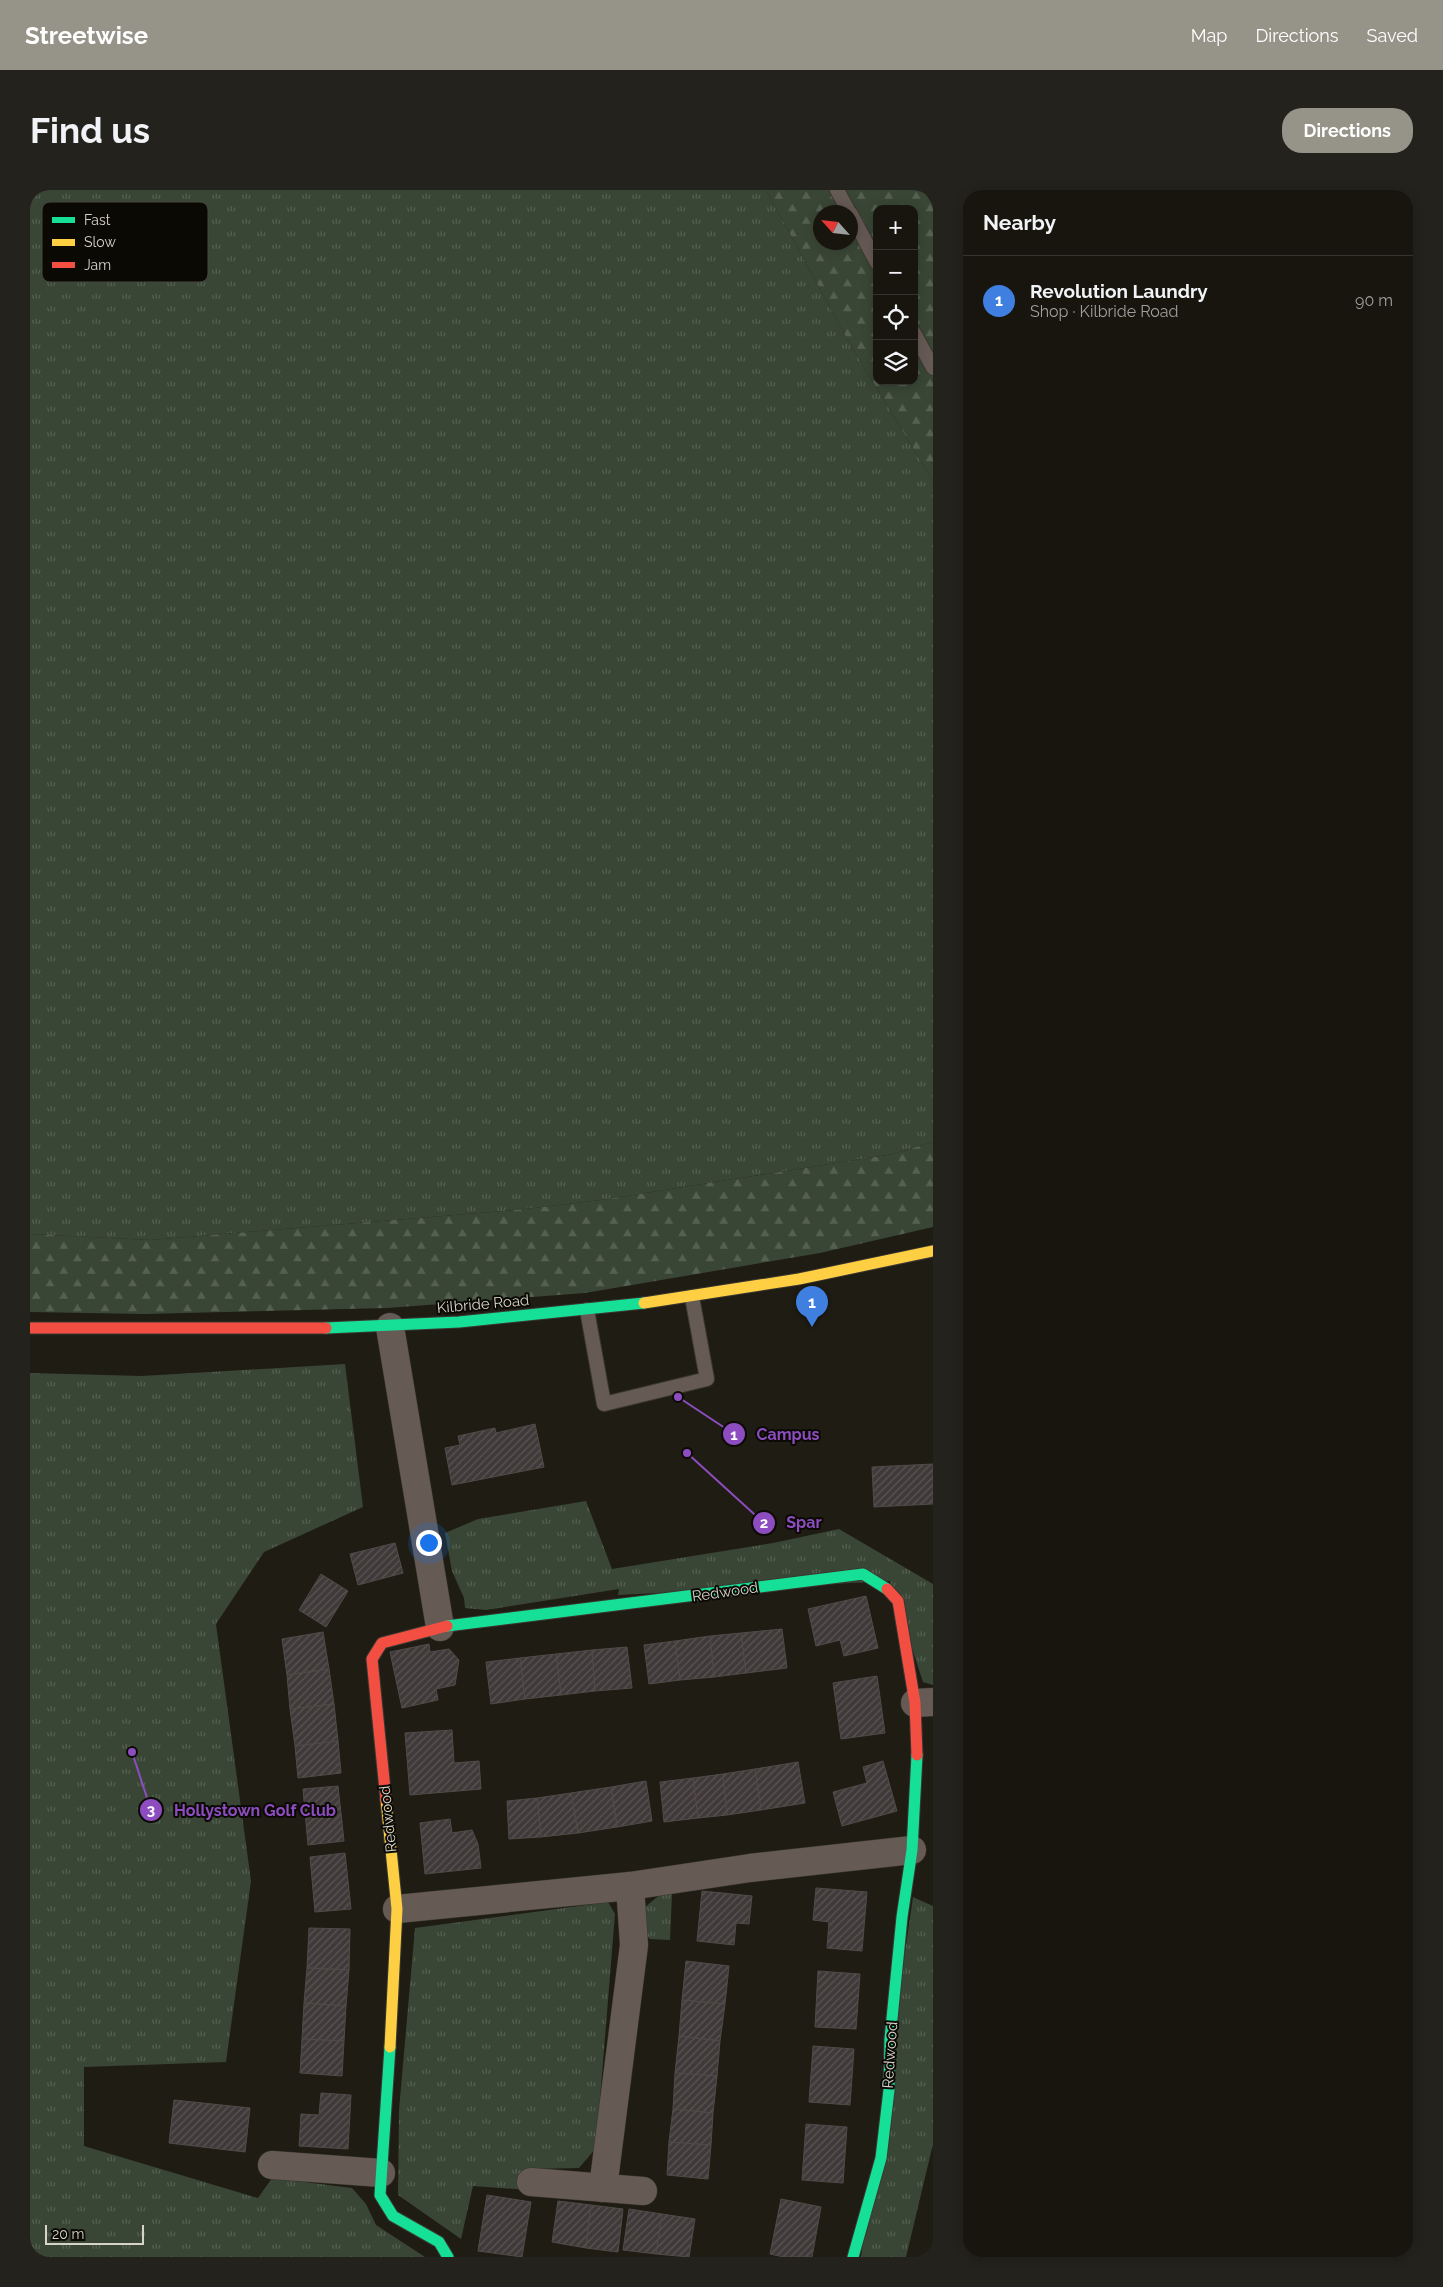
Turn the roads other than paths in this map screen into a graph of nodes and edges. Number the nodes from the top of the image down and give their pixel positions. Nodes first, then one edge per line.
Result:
1 (837, 190) edge
2 (845, 205) edge
3 (858, 229) edge
4 (873, 256) edge
5 (918, 340) edge
6 (933, 368) edge
7 (933, 1251) edge
8 (692, 1297) junction
9 (587, 1310) junction
10 (390, 1327) junction
11 (30, 1328) edge
12 (440, 1627) junction
13 (924, 1703) edge
14 (912, 1850) junction
15 (630, 1886) junction
16 (397, 1909) junction
17 (272, 2165) dead end
18 (381, 2173) junction
19 (531, 2182) dead end
20 (603, 2188) junction
21 (642, 2191) dead end
22 (448, 2257) edge
23 (853, 2257) edge

1 - 2 lane
3 - 4 lane
5 - 6 lane
7 - 8 street, Kilbride Road
8 - 9 street, Kilbride Road
8 - 9 lane
9 - 10 street, Kilbride Road
10 - 11 street, Kilbride Road
10 - 12 street
12 - 13 street, Redwood
12 - 16 street, Redwood
13 - 14 street, Redwood
14 - 15 street
14 - 23 street, Redwood
15 - 16 street
15 - 20 street
16 - 18 street, Redwood
17 - 18 street
18 - 22 street, Redwood
19 - 20 street
20 - 21 street

